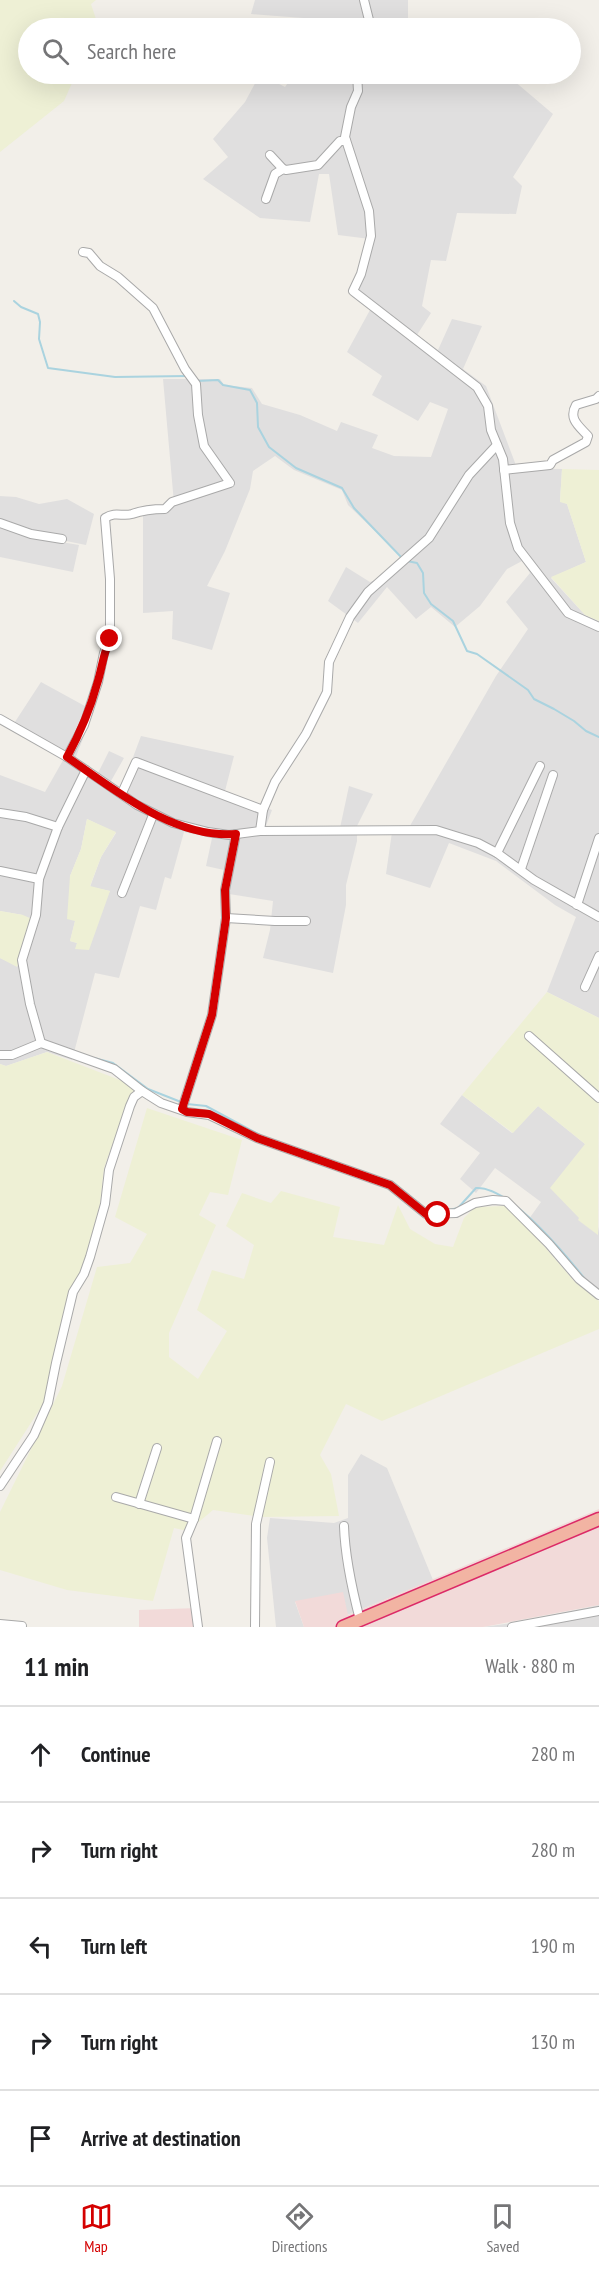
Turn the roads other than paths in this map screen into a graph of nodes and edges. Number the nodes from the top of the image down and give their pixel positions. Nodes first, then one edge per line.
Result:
1 (364, 0) edge
2 (368, 18) edge
3 (357, 84) edge
4 (346, 141) junction
5 (270, 155) dead end
6 (283, 169) junction
7 (266, 200) dead end
8 (83, 252) dead end
9 (599, 396) edge
10 (497, 445) junction
11 (504, 470) junction
12 (0, 523) edge
13 (62, 539) dead end
14 (599, 627) edge
15 (0, 719) edge
16 (67, 757) junction
17 (540, 766) dead end
18 (86, 770) junction
19 (553, 775) dead end
20 (122, 794) junction
21 (263, 810) junction
22 (0, 813) edge
23 (153, 815) junction
24 (58, 826) junction
25 (260, 831) junction
26 (236, 834) junction
27 (599, 838) edge
28 (497, 853) junction
29 (520, 869) junction
30 (0, 871) edge
31 (39, 879) junction
32 (122, 893) dead end
33 (577, 905) junction
34 (599, 917) edge
35 (226, 918) junction
36 (306, 921) dead end
37 (599, 956) edge
38 (585, 987) dead end
39 (529, 1036) dead end
40 (42, 1043) junction
41 (0, 1055) edge
42 (142, 1091) junction
43 (599, 1098) edge
44 (182, 1109) junction
45 (599, 1295) edge
46 (217, 1441) dead end
47 (157, 1448) dead end
48 (270, 1462) dead end
49 (0, 1486) edge
50 (116, 1497) dead end
51 (139, 1504) junction
52 (194, 1519) junction
53 (599, 1519) edge
54 (344, 1526) dead end
55 (599, 1611) edge
56 (360, 1620) junction
57 (0, 1624) edge
58 (22, 1626) edge
59 (198, 1627) edge
60 (255, 1627) edge
61 (343, 1627) edge
62 (512, 1627) edge

1 - 2 street
3 - 4 street
4 - 6 street
4 - 10 street
5 - 6 street
6 - 7 street
8 - 16 street
9 - 11 street
10 - 11 street
10 - 21 street
11 - 14 street
12 - 13 street
15 - 16 street
16 - 18 street
17 - 28 street
18 - 20 street
18 - 24 street
19 - 29 street
20 - 21 street
20 - 23 street
21 - 25 street
22 - 24 street
23 - 26 street
23 - 32 street
24 - 31 street
25 - 26 street
25 - 28 street
26 - 35 street
27 - 33 street
28 - 29 street
29 - 33 street
30 - 31 street
31 - 40 street
33 - 34 street
35 - 36 street
35 - 44 street
37 - 38 street
39 - 43 street
40 - 41 street
40 - 42 street
42 - 44 street
42 - 49 street
44 - 45 street
46 - 52 street
47 - 51 street
48 - 60 street
50 - 51 street
51 - 52 street
52 - 59 street
53 - 56 highway
54 - 56 street
55 - 62 street
56 - 61 highway
57 - 58 street

